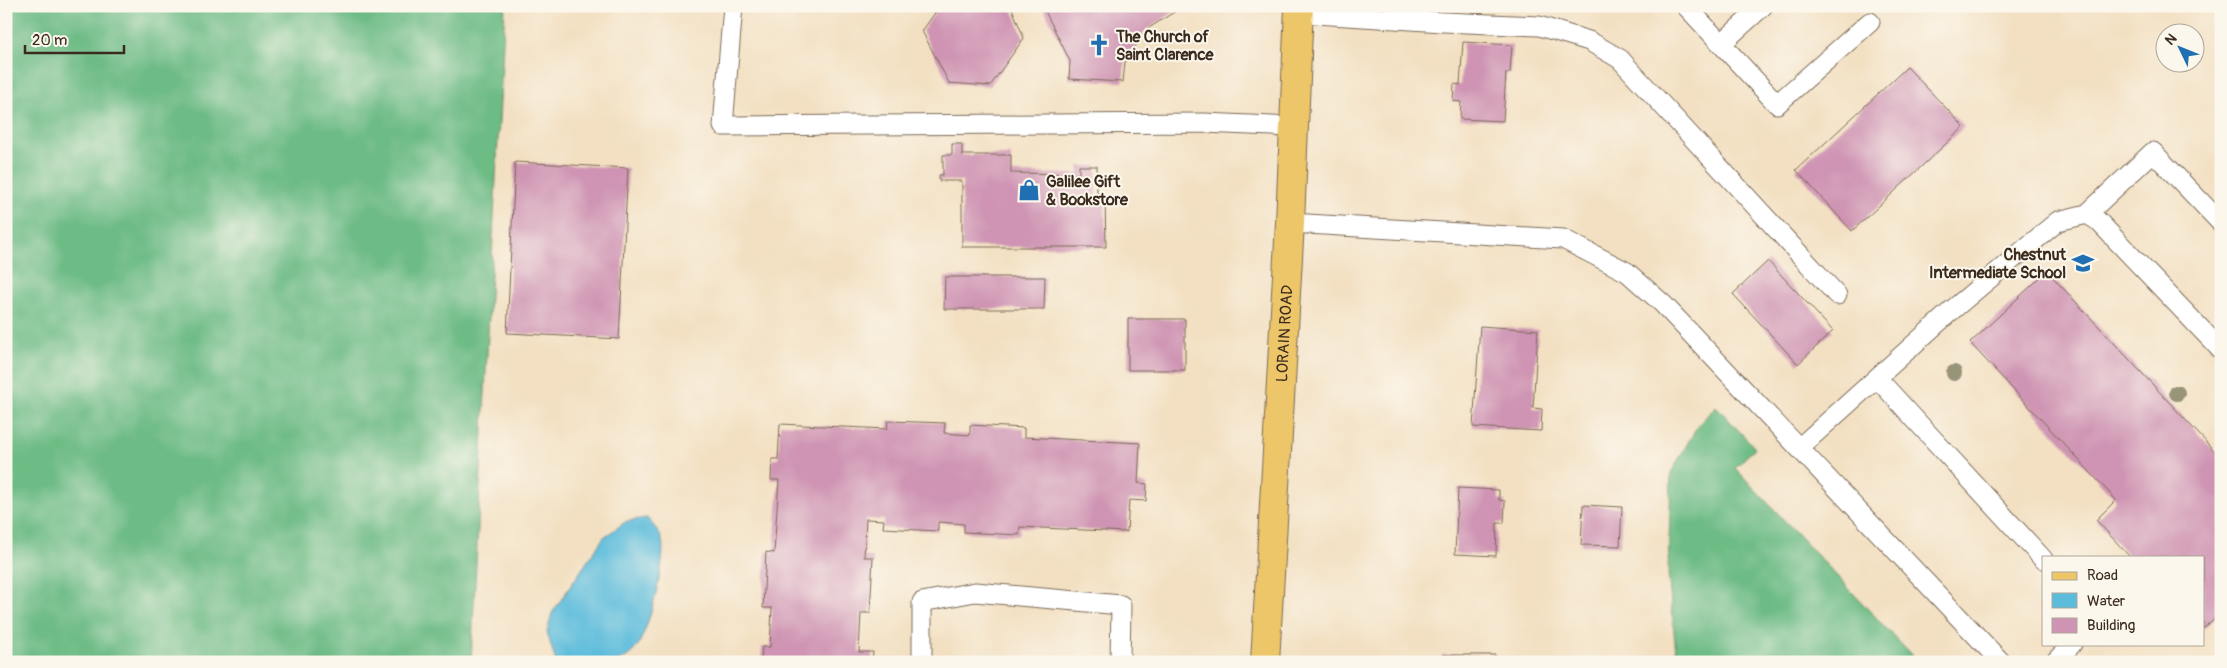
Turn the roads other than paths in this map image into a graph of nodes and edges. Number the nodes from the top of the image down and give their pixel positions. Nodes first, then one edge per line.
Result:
1 (733, 6) edge
2 (1686, 6) edge
3 (1762, 6) edge
4 (1299, 10) edge
5 (1870, 22) dead end
6 (1721, 44) junction
7 (1293, 127) junction
8 (2086, 214) junction
9 (1290, 223) junction
10 (2221, 223) edge
11 (1837, 295) dead end
12 (2221, 350) edge
13 (1877, 378) junction
14 (1800, 448) junction
15 (2042, 558) edge
16 (2070, 646) edge
17 (922, 662) edge
18 (1120, 662) edge
19 (1265, 662) edge
20 (2001, 662) edge
21 (2055, 662) edge

1 - 7 lane
2 - 6 lane
3 - 6 lane
4 - 7 main road, LORAIN ROAD
4 - 11 lane
5 - 6 lane
7 - 9 main road, LORAIN ROAD
8 - 10 lane
8 - 12 lane
8 - 13 lane
9 - 14 lane
9 - 19 main road, LORAIN ROAD
13 - 14 lane
13 - 15 lane
14 - 20 lane
16 - 21 lane
17 - 18 lane

